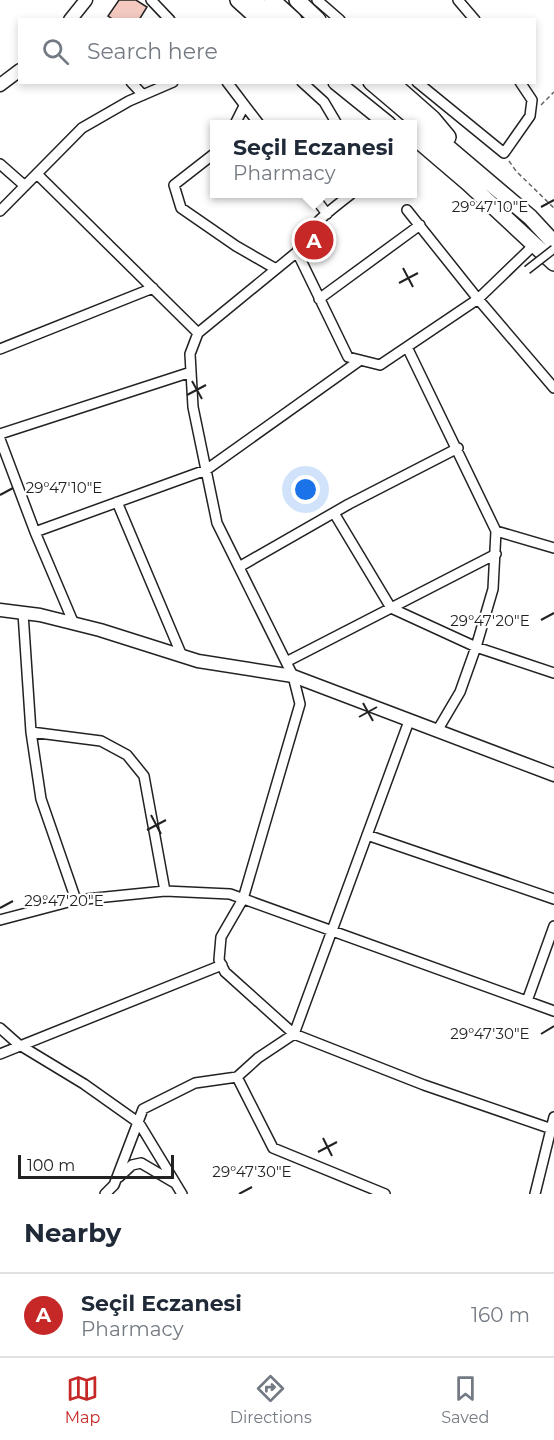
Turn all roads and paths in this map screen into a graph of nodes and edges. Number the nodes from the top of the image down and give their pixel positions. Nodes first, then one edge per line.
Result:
1 (86, 0) edge
2 (151, 0) edge
3 (238, 0) edge
4 (254, 0) edge
5 (297, 0) edge
6 (316, 0) edge
7 (458, 0) edge
8 (272, 13) edge
9 (72, 18) edge
10 (168, 18) edge
11 (288, 18) edge
12 (316, 18) edge
13 (338, 18) edge
14 (473, 18) edge
15 (18, 72) edge
16 (134, 84) edge
17 (168, 84) edge
18 (228, 84) edge
19 (304, 84) edge
20 (338, 84) edge
21 (352, 84) edge
22 (373, 84) edge
23 (393, 84) edge
24 (419, 84) edge
25 (521, 84) edge
26 (0, 85) edge
27 (143, 95) junction
28 (244, 106) junction
29 (237, 120) edge
30 (256, 120) edge
31 (335, 120) edge
32 (383, 120) edge
33 (394, 120) edge
34 (411, 120) edge
35 (417, 125) edge
36 (417, 139) edge
37 (417, 146) edge
38 (504, 153) junction
39 (210, 157) edge
40 (0, 164) edge
41 (37, 174) junction
42 (471, 176) junction
43 (25, 186) junction
44 (315, 198) edge
45 (346, 198) edge
46 (554, 207) edge
47 (407, 210) dead end
48 (0, 211) edge
49 (327, 214) junction
50 (420, 225) junction
51 (554, 243) edge
52 (535, 244) junction
53 (554, 249) edge
54 (297, 252) junction
55 (554, 263) edge
56 (276, 269) junction
57 (527, 270) dead end
58 (153, 288) junction
59 (319, 299) junction
60 (478, 299) junction
61 (198, 333) junction
62 (407, 347) junction
63 (0, 349) edge
64 (359, 361) junction
65 (191, 372) junction
66 (554, 388) edge
67 (0, 435) edge
68 (0, 439) edge
69 (458, 448) junction
70 (206, 470) junction
71 (117, 502) junction
72 (334, 513) junction
73 (496, 531) junction
74 (35, 532) junction
75 (554, 548) edge
76 (496, 554) junction
77 (239, 567) junction
78 (391, 608) junction
79 (0, 609) edge
80 (23, 612) junction
81 (74, 624) junction
82 (476, 647) junction
83 (182, 656) junction
84 (286, 662) junction
85 (554, 674) edge
86 (292, 676) junction
87 (408, 721) junction
88 (437, 731) junction
89 (31, 732) junction
90 (554, 775) edge
91 (367, 835) junction
92 (165, 891) junction
93 (243, 898) junction
94 (554, 899) edge
95 (76, 900) junction
96 (0, 920) edge
97 (554, 926) edge
98 (332, 932) junction
99 (222, 965) junction
100 (527, 1001) junction
101 (554, 1011) edge
102 (0, 1028) edge
103 (294, 1035) junction
104 (18, 1044) junction
105 (0, 1054) edge
106 (237, 1077) junction
107 (554, 1117) edge
108 (139, 1123) junction
109 (549, 1128) junction
110 (114, 1185) junction
111 (177, 1185) junction
112 (105, 1194) edge
113 (182, 1194) edge
114 (386, 1194) edge
115 (535, 1194) edge

1 - 9 street
2 - 10 street
3 - 8 highway
4 - 8 highway
5 - 12 highway
6 - 13 street
7 - 14 street
8 - 11 highway
15 - 26 street
16 - 27 street
17 - 27 street
18 - 28 street
19 - 31 street
20 - 32 highway
21 - 33 highway
22 - 34 highway
23 - 42 highway
24 - 38 street
25 - 38 street
27 - 41 street
28 - 29 street
28 - 30 street
35 - 42 highway
36 - 42 highway
37 - 42 highway
38 - 46 path
39 - 56 street
40 - 43 street
41 - 43 street
41 - 58 street
42 - 51 highway
42 - 52 highway
43 - 48 street
44 - 49 street
45 - 49 street
47 - 50 street
49 - 54 street
50 - 59 street
50 - 60 street
52 - 55 highway
52 - 60 street
53 - 57 street, bridge
54 - 56 street
54 - 59 street
56 - 61 street
58 - 61 street
58 - 63 street
59 - 64 street
60 - 62 street
60 - 66 street
61 - 65 street
62 - 64 street
62 - 69 street
64 - 70 street
65 - 67 street
65 - 70 street
68 - 74 street
69 - 72 street
69 - 73 street
70 - 71 street
70 - 77 street
71 - 74 street
71 - 83 street
72 - 77 street
72 - 78 street
73 - 75 street
73 - 76 street
74 - 81 street
76 - 78 street
76 - 82 street
77 - 84 street
78 - 82 street
78 - 84 street
79 - 80 street
80 - 81 street
80 - 89 street
81 - 83 street
82 - 85 street
82 - 88 street
83 - 86 street
84 - 86 street
86 - 87 street
86 - 93 street
87 - 88 street
87 - 91 street
88 - 90 street
89 - 92 street
89 - 95 street
91 - 94 street
91 - 98 street
92 - 93 street
92 - 95 street
93 - 98 street
93 - 99 street
95 - 96 street
97 - 100 street
98 - 100 street
98 - 103 street
99 - 103 street
99 - 104 street
100 - 101 street
102 - 104 street
103 - 106 street
103 - 109 street
104 - 105 street
104 - 108 street
106 - 108 street
106 - 114 street
107 - 109 street
108 - 110 street
108 - 111 street
109 - 115 street
110 - 111 street
110 - 112 street
111 - 113 street

